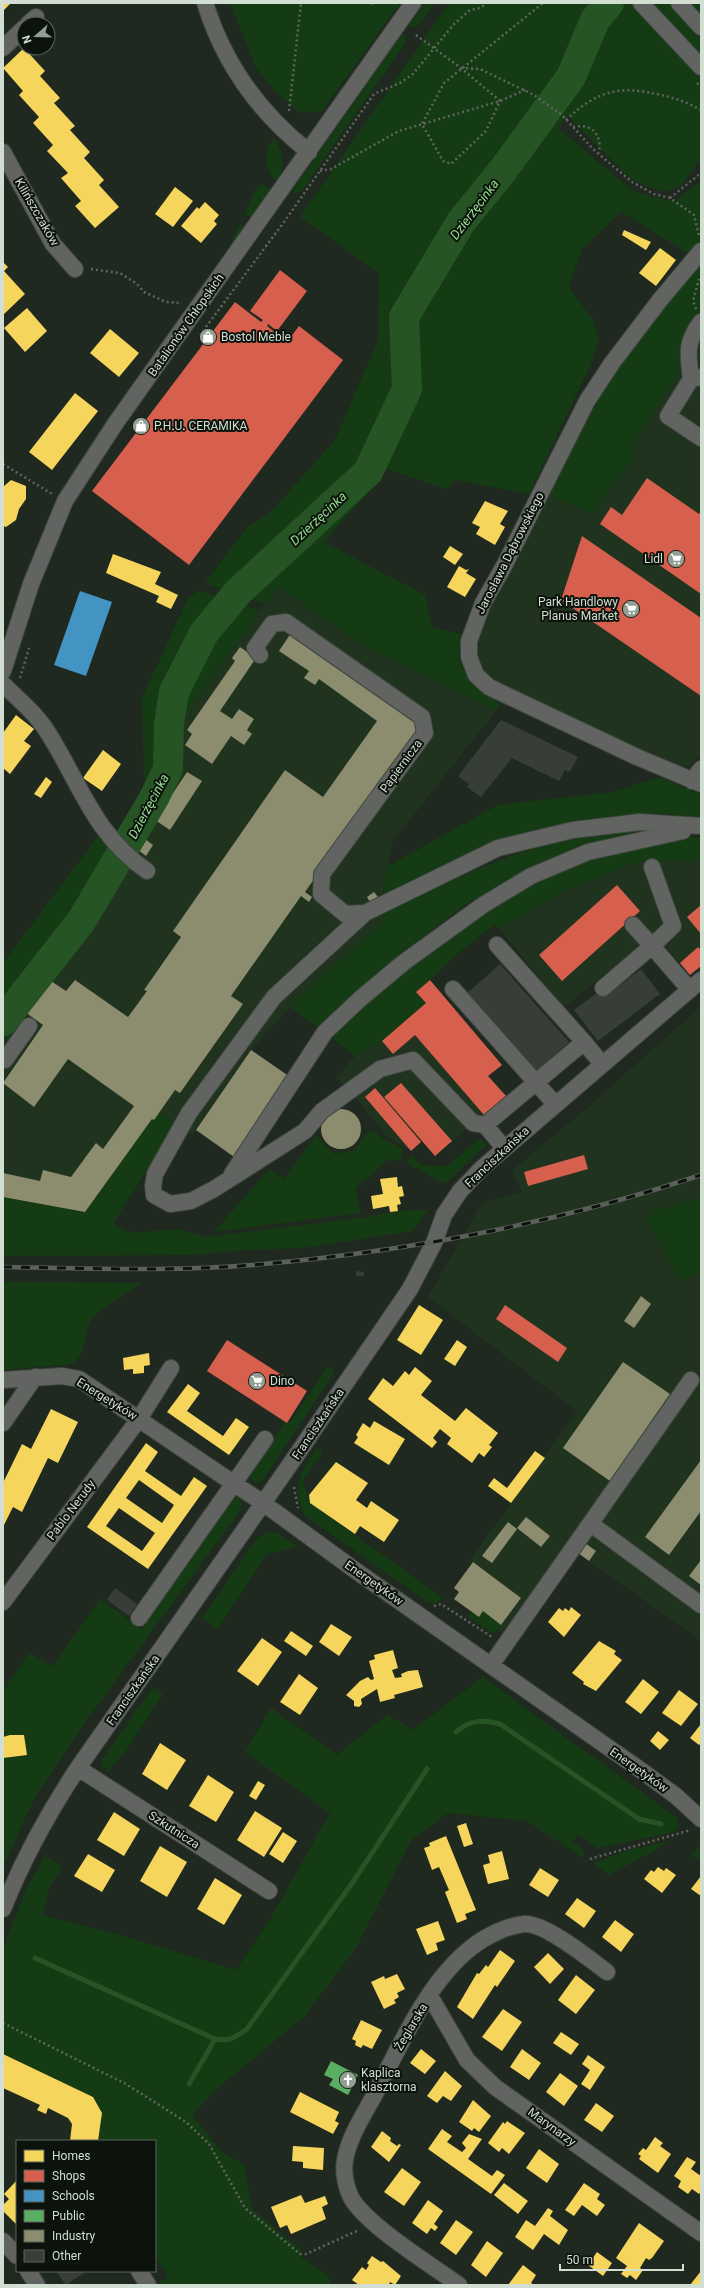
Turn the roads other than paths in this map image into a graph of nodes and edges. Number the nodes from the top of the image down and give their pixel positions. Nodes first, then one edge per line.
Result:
1 (205, 3) edge
2 (413, 3) edge
3 (641, 3) edge
4 (679, 3) edge
5 (701, 27) edge
6 (16, 36) edge
7 (3, 48) edge
8 (701, 68) edge
9 (3, 152) edge
10 (309, 152) junction
11 (701, 251) edge
12 (73, 267) road end
13 (701, 322) edge
14 (696, 378) edge
15 (701, 438) edge
16 (260, 655) dead end
17 (3, 671) edge
18 (3, 684) edge
19 (698, 778) edge
20 (701, 827) edge
21 (652, 867) dead end
22 (147, 871) dead end
23 (364, 913) junction
24 (633, 925) dead end
25 (497, 946) dead end
26 (652, 946) junction
27 (695, 985) edge
28 (603, 988) dead end
29 (453, 989) dead end
30 (29, 1026) dead end
31 (584, 1042) junction
32 (3, 1059) edge
33 (602, 1064) junction
34 (536, 1083) junction
35 (555, 1104) junction
36 (485, 1125) junction
37 (504, 1148) junction
38 (230, 1178) junction
39 (171, 1368) dead end
40 (35, 1377) junction
41 (3, 1380) edge
42 (691, 1380) dead end
43 (139, 1419) junction
44 (3, 1423) edge
45 (265, 1439) dead end
46 (234, 1483) junction
47 (263, 1503) junction
48 (591, 1524) junction
49 (3, 1602) edge
50 (701, 1605) edge
51 (139, 1618) dead end
52 (491, 1665) junction
53 (78, 1768) junction
54 (698, 1823) edge
55 (269, 1891) dead end
56 (3, 1908) edge
57 (607, 1972) dead end
58 (430, 1996) junction
59 (701, 2233) edge
60 (3, 2241) edge
61 (16, 2255) edge
62 (29, 2272) edge
63 (140, 2272) edge
64 (37, 2285) edge
65 (148, 2285) edge
66 (459, 2285) edge

1 - 10 street
2 - 10 street, Batalionów Chłopskich
3 - 8 street
4 - 5 street
6 - 7 street
9 - 12 street, Kilińszczaków
10 - 17 street, Batalionów Chłopskich
11 - 19 street, Jarosława Dąbrowskiego
13 - 14 street
14 - 15 street
16 - 23 street, Papiernicza
18 - 22 street
20 - 23 street
20 - 38 street
21 - 26 street
23 - 38 street
24 - 26 street, Franciszkańska
25 - 31 street
26 - 27 street, Franciszkańska
26 - 28 street
27 - 33 street, Franciszkańska
29 - 34 street
30 - 32 street
31 - 33 street
31 - 34 street
33 - 35 street, Franciszkańska
34 - 35 street
34 - 36 street
35 - 37 street, Franciszkańska
36 - 37 street
36 - 38 street
37 - 47 street, Franciszkańska
39 - 43 street, Pablo Nerudy
40 - 41 street, Energetyków
40 - 43 street, Energetyków
40 - 44 street
42 - 48 street
43 - 46 street, Energetyków
43 - 49 street, Pablo Nerudy
45 - 46 street
46 - 47 street, Energetyków
46 - 51 street
47 - 52 street, Energetyków
47 - 53 street, Franciszkańska
48 - 50 street
48 - 52 street
52 - 54 street, Energetyków
53 - 55 street, Szkutnicza
53 - 56 street, Franciszkańska
57 - 58 street, Żeglarska
58 - 59 street, Marynarzy
58 - 66 street, Żeglarska
60 - 61 street
62 - 64 street
63 - 65 street

